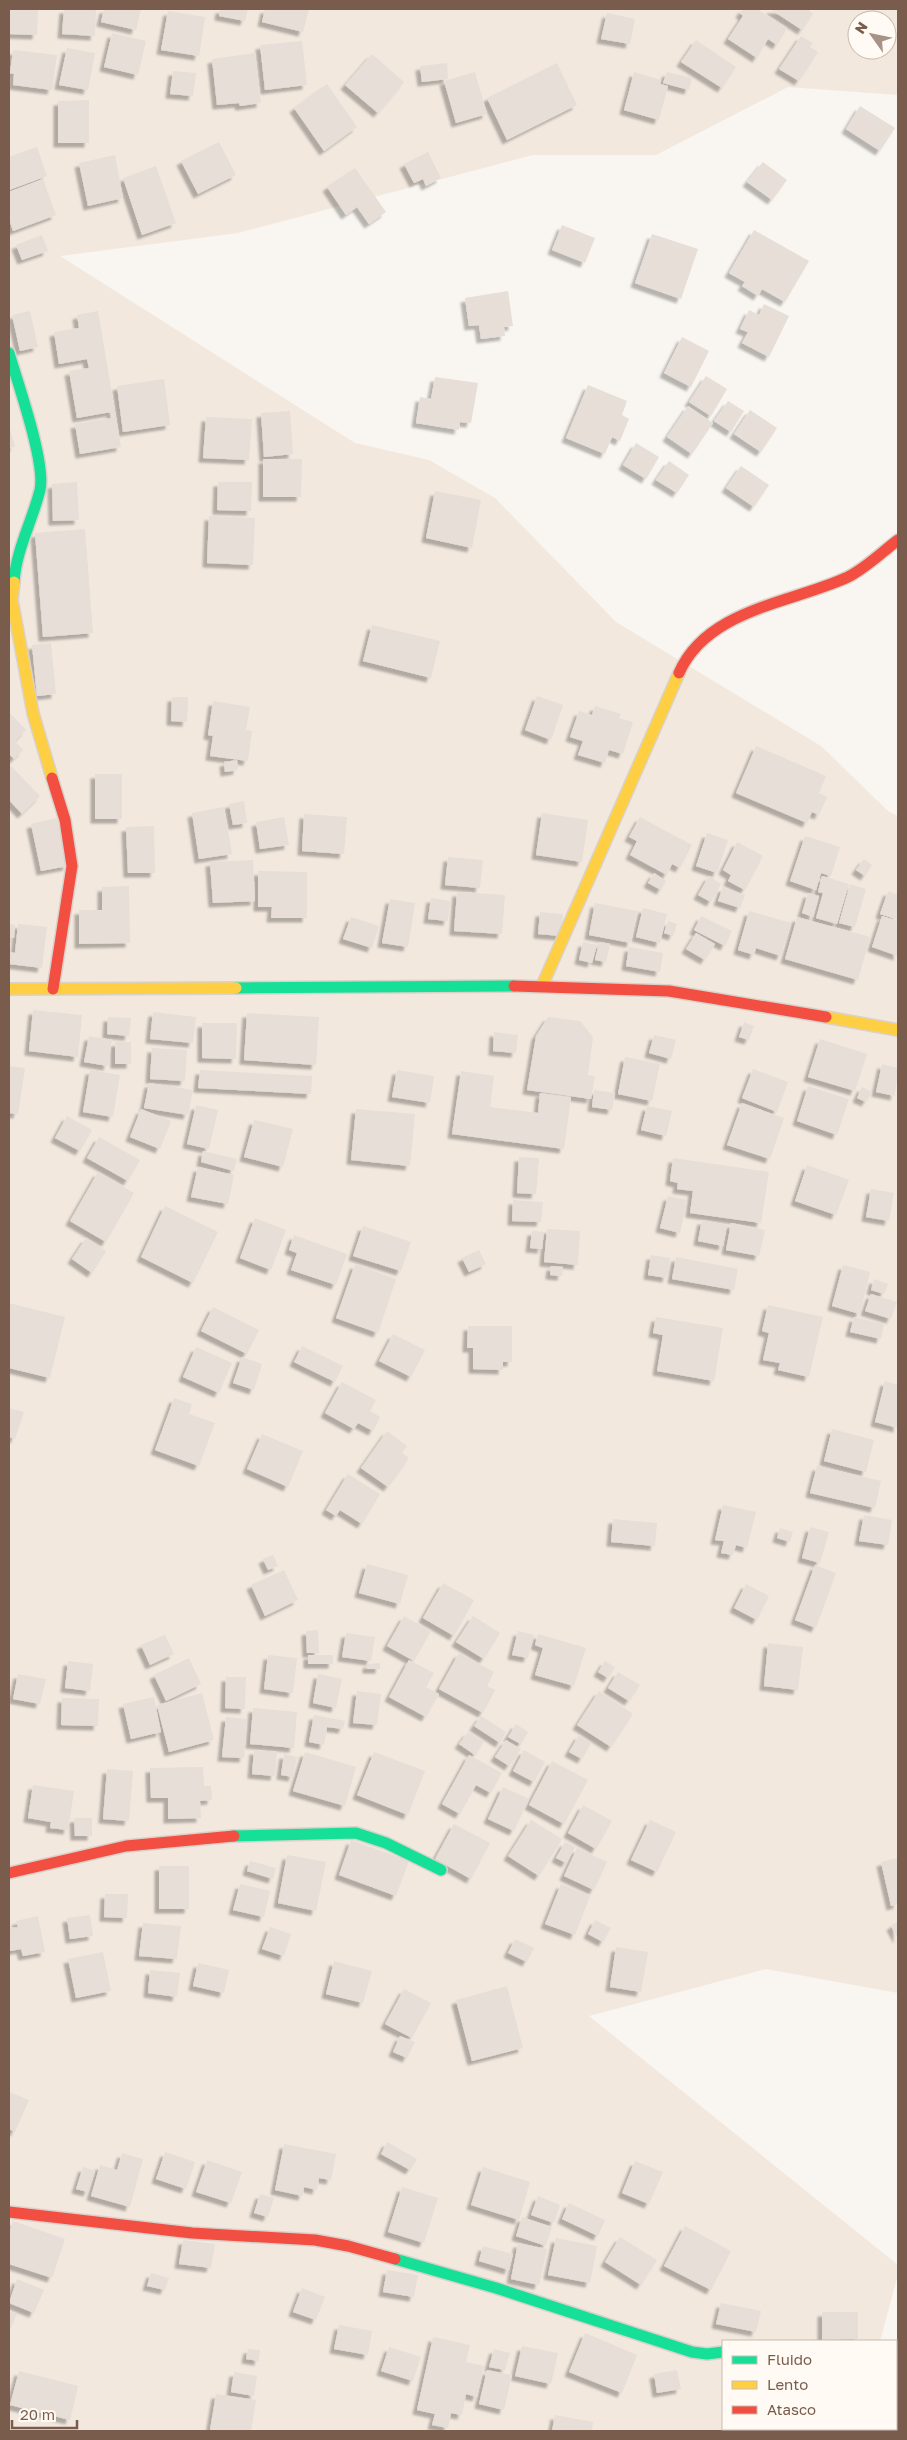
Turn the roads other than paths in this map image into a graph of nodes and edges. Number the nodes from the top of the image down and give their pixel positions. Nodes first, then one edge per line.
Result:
1 (9, 353) edge
2 (898, 540) edge
3 (542, 986) junction
4 (9, 989) edge
5 (53, 989) junction
6 (898, 1030) edge
7 (441, 1870) dead end
8 (9, 1872) edge
9 (9, 2212) edge
10 (722, 2352) edge

1 - 5 street
2 - 3 street
3 - 5 street
3 - 6 street
4 - 5 street
7 - 8 street
9 - 10 street

